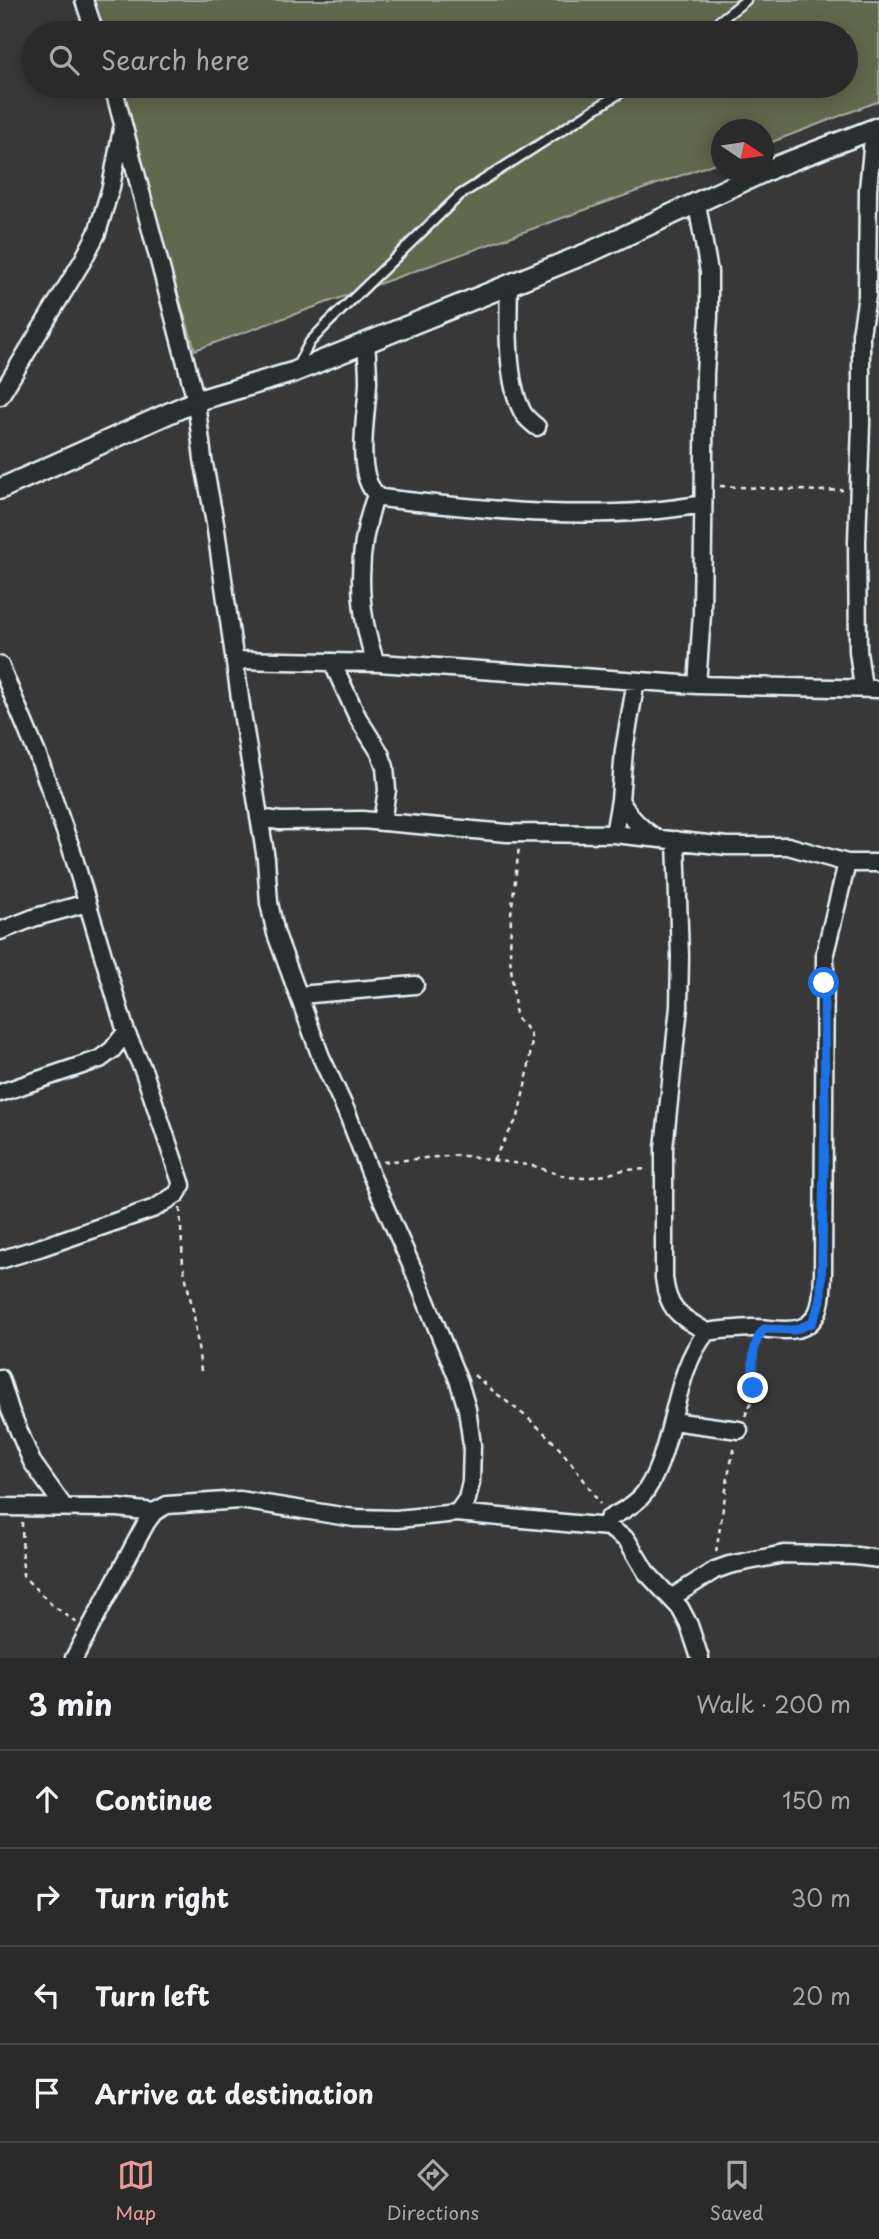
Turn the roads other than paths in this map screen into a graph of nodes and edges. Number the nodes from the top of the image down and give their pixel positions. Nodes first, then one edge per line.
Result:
1 (84, 0) edge
2 (746, 0) edge
3 (91, 21) edge
4 (719, 21) edge
5 (116, 98) edge
6 (612, 98) edge
7 (123, 123) junction
8 (876, 128) edge
9 (697, 204) junction
10 (509, 286) junction
11 (366, 342) junction
12 (294, 372) junction
13 (0, 396) edge
14 (197, 401) junction
15 (537, 427) dead end
16 (0, 489) edge
17 (376, 495) junction
18 (702, 504) junction
19 (236, 660) junction
20 (332, 662) junction
21 (376, 663) junction
22 (0, 665) edge
23 (636, 681) junction
24 (697, 685) junction
25 (871, 689) edge
26 (620, 800) junction
27 (259, 818) junction
28 (383, 822) junction
29 (614, 834) junction
30 (655, 838) junction
31 (676, 840) junction
32 (847, 863) junction
33 (879, 863) edge
34 (87, 903) junction
35 (0, 931) edge
36 (415, 985) dead end
37 (300, 995) junction
38 (126, 1032) junction
39 (0, 1093) edge
40 (1, 1255) edge
41 (707, 1332) junction
42 (0, 1378) edge
43 (672, 1421) junction
44 (739, 1430) road end
45 (0, 1507) edge
46 (64, 1507) junction
47 (154, 1512) junction
48 (457, 1513) junction
49 (608, 1519) road end
50 (879, 1559) edge
51 (671, 1598) junction
52 (74, 1658) edge
53 (700, 1658) edge

1 - 3 street
2 - 4 lane
5 - 7 street
6 - 12 lane
7 - 13 street
7 - 14 street
8 - 9 street
8 - 25 street
9 - 10 street
9 - 18 street
10 - 11 street
10 - 15 street
11 - 12 street
11 - 17 street
12 - 14 street
14 - 16 street
14 - 19 street
17 - 18 street
17 - 21 street
18 - 24 street
19 - 20 street
19 - 27 street
20 - 21 street
20 - 28 street
21 - 23 street
22 - 34 street
23 - 24 street
23 - 26 street
24 - 25 street
26 - 29 street
26 - 30 street
27 - 28 street
27 - 37 street
28 - 29 street
29 - 30 street
30 - 31 street
31 - 32 street
31 - 41 street
32 - 33 street
32 - 41 street
34 - 35 street
34 - 38 street
36 - 37 street
37 - 48 street
38 - 39 street
38 - 40 street
41 - 43 street
42 - 46 street
43 - 44 street
43 - 49 street
45 - 46 street
46 - 47 street
47 - 48 street
47 - 52 street
48 - 51 street
50 - 51 street
51 - 53 street

